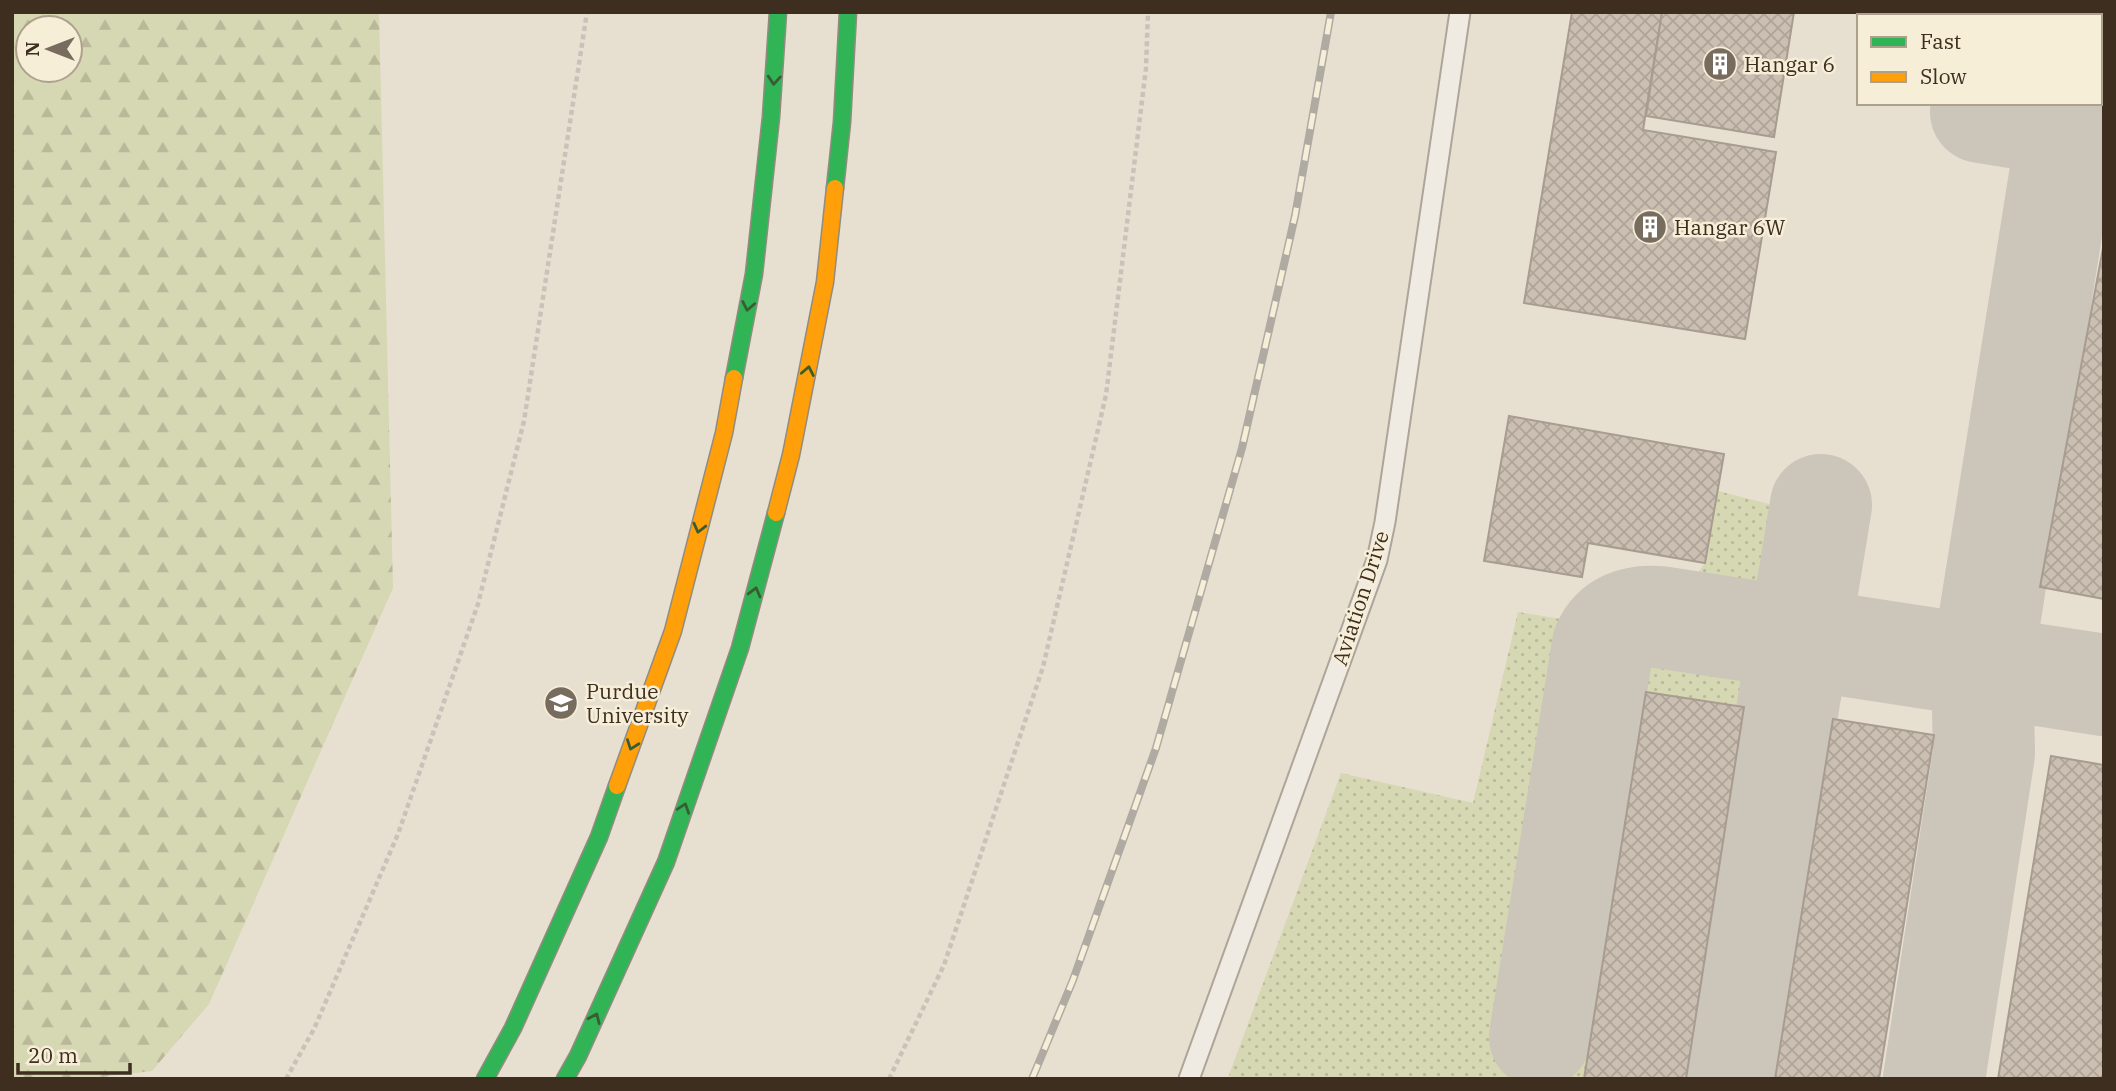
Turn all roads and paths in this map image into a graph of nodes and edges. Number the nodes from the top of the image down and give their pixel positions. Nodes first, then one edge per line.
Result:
1 (587, 12) edge
2 (778, 12) edge
3 (848, 12) edge
4 (1148, 12) edge
5 (1460, 12) edge
6 (286, 1079) edge
7 (485, 1079) edge
8 (565, 1079) edge
9 (889, 1079) edge
10 (1189, 1079) edge

1 - 6 path
2 -> 7 main road
8 -> 3 main road
4 - 9 path
5 - 10 lane, Aviation Drive

